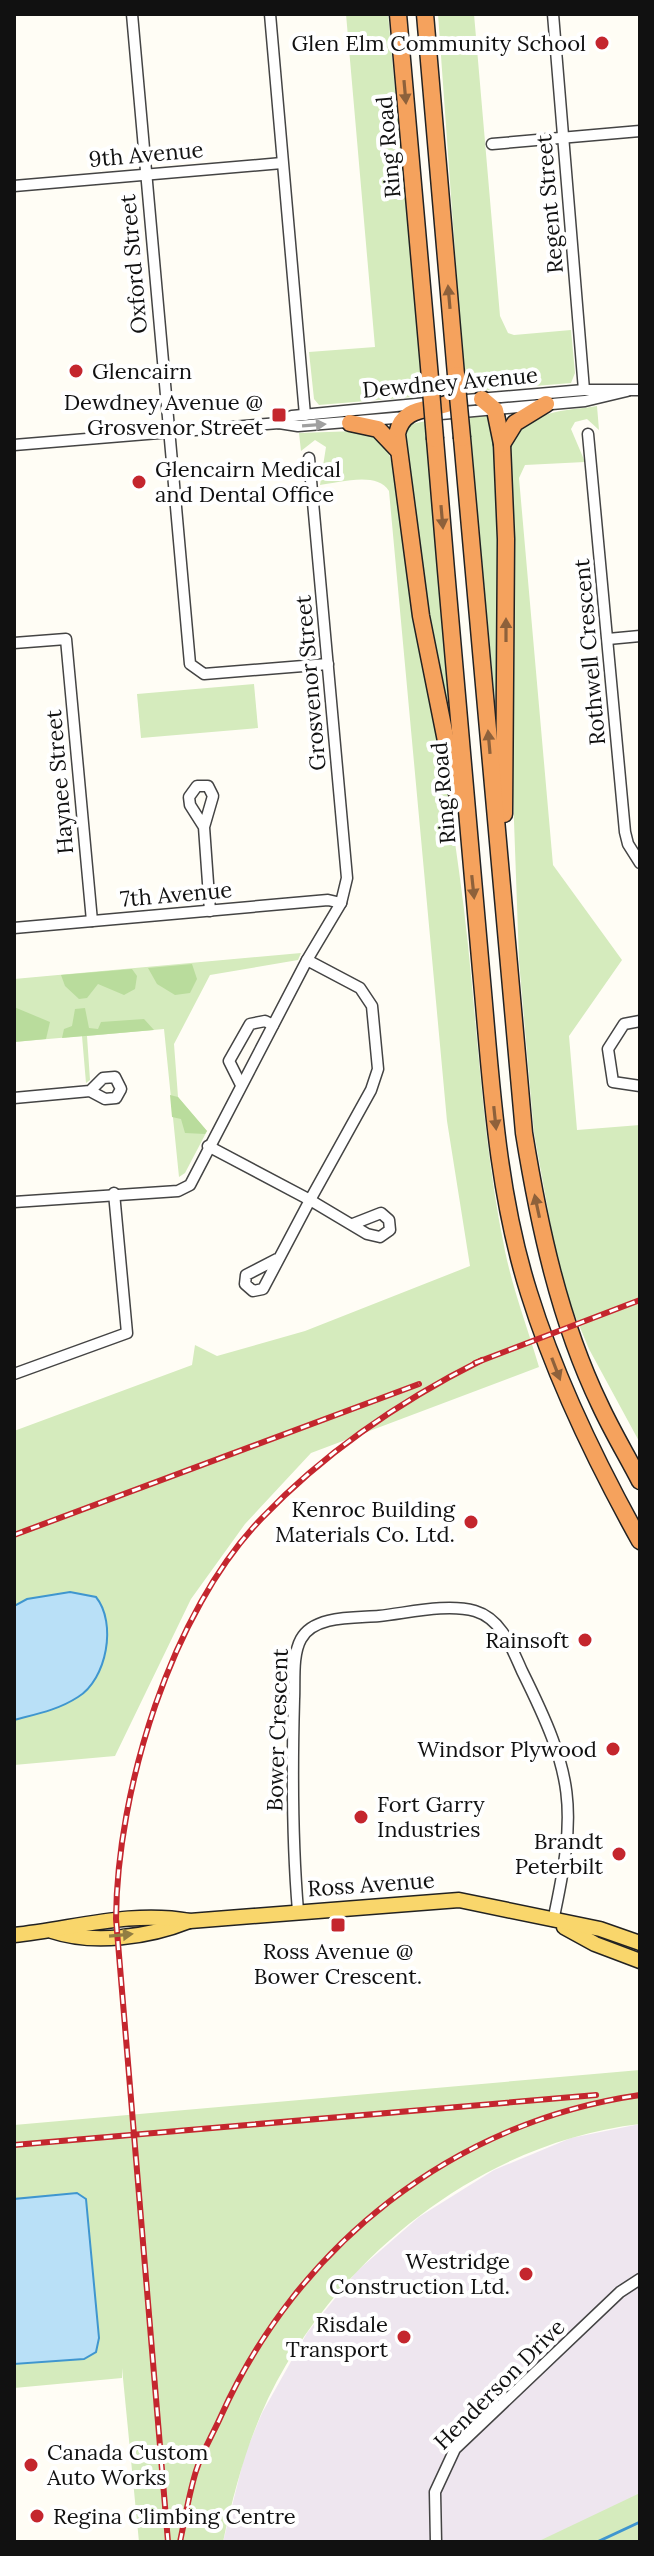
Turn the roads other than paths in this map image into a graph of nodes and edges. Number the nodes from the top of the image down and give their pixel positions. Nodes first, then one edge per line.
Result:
1 (132, 14) edge
2 (270, 14) edge
3 (398, 14) edge
4 (425, 14) edge
5 (553, 14) edge
6 (640, 131) edge
7 (563, 138) junction
8 (492, 144) dead end
9 (282, 163) junction
10 (145, 174) junction
11 (14, 186) edge
12 (584, 390) junction
13 (640, 390) edge
14 (627, 391) junction
15 (454, 401) junction
16 (489, 404) junction
17 (546, 404) junction
18 (305, 415) junction
19 (405, 417) junction
20 (279, 423) junction
21 (350, 423) junction
22 (167, 432) junction
23 (588, 434) dead end
24 (502, 444) junction
25 (14, 445) edge
26 (397, 450) junction
27 (309, 458) dead end
28 (640, 636) edge
29 (608, 639) junction
30 (14, 643) edge
31 (328, 664) junction
32 (204, 827) dead end
33 (470, 859) junction
34 (640, 863) edge
35 (341, 903) junction
36 (503, 904) junction
37 (210, 911) junction
38 (92, 921) junction
39 (14, 928) edge
40 (307, 960) junction
41 (640, 1021) edge
42 (273, 1025) junction
43 (241, 1085) junction
44 (640, 1086) edge
45 (90, 1091) dead end
46 (14, 1098) edge
47 (208, 1146) junction
48 (114, 1193) junction
49 (310, 1200) junction
50 (14, 1202) edge
51 (353, 1224) dead end
52 (277, 1259) dead end
53 (14, 1374) edge
54 (620, 1442) junction
55 (640, 1472) edge
56 (640, 1481) edge
57 (640, 1541) edge
58 (298, 1911) junction
59 (553, 1921) junction
60 (14, 1935) edge
61 (640, 1943) edge
62 (640, 1961) edge
63 (640, 2279) edge
64 (436, 2542) edge

1 - 10 street, Oxford Street
2 - 9 street
3 -> 33 highway, Ring Road, bridge
36 -> 4 highway, bridge
5 - 7 street, Regent Street
6 - 7 street
7 - 8 street
7 - 12 street, Regent Street
9 - 10 street, 9th Avenue
9 - 18 street
10 - 11 street, 9th Avenue
10 - 22 street, Oxford Street
12 - 14 street, Dewdney Avenue
12 - 16 street, Dewdney Avenue
13 - 14 street, Dewdney Avenue
14 - 17 street, Dewdney Avenue
15 - 16 street, Dewdney Avenue
15 - 18 street, Dewdney Avenue
15 - 19 highway
16 - 17 street, Dewdney Avenue
16 - 19 street, Dewdney Avenue
16 - 24 highway
17 - 24 highway
18 - 20 street, Dewdney Avenue
19 - 21 street, Dewdney Avenue
19 - 26 highway
20 -> 21 street, Dewdney Avenue
20 - 22 street, Dewdney Avenue
21 - 26 highway
22 - 25 street, Dewdney Avenue
22 - 31 street, Oxford Street
23 - 29 street, Rothwell Crescent
36 -> 24 highway
26 - 33 highway
27 - 31 street, Grosvenor Street
28 - 29 street
29 - 34 street, Rothwell Crescent
30 - 38 street, Haynee Street
31 - 35 street, Grosvenor Street
32 - 37 street
33 -> 57 highway, Ring Road
35 - 37 street, 7th Avenue
35 - 40 street
54 -> 36 highway
37 - 38 street, 7th Avenue
38 - 39 street, 7th Avenue
40 - 42 street
40 - 49 street
41 - 44 street
42 - 43 street
42 - 43 street
43 - 47 street
45 - 46 street
47 - 48 street
47 - 49 street
48 - 50 street
48 - 53 street
49 - 51 street
49 - 52 street
54 - 55 highway
54 - 56 highway
58 - 59 main road, Ross Avenue
58 - 59 street, Bower Crescent
58 - 60 main road, Ross Avenue
59 - 61 main road, Ross Avenue
59 - 62 main road, Ross Avenue
63 - 64 street, Henderson Drive

